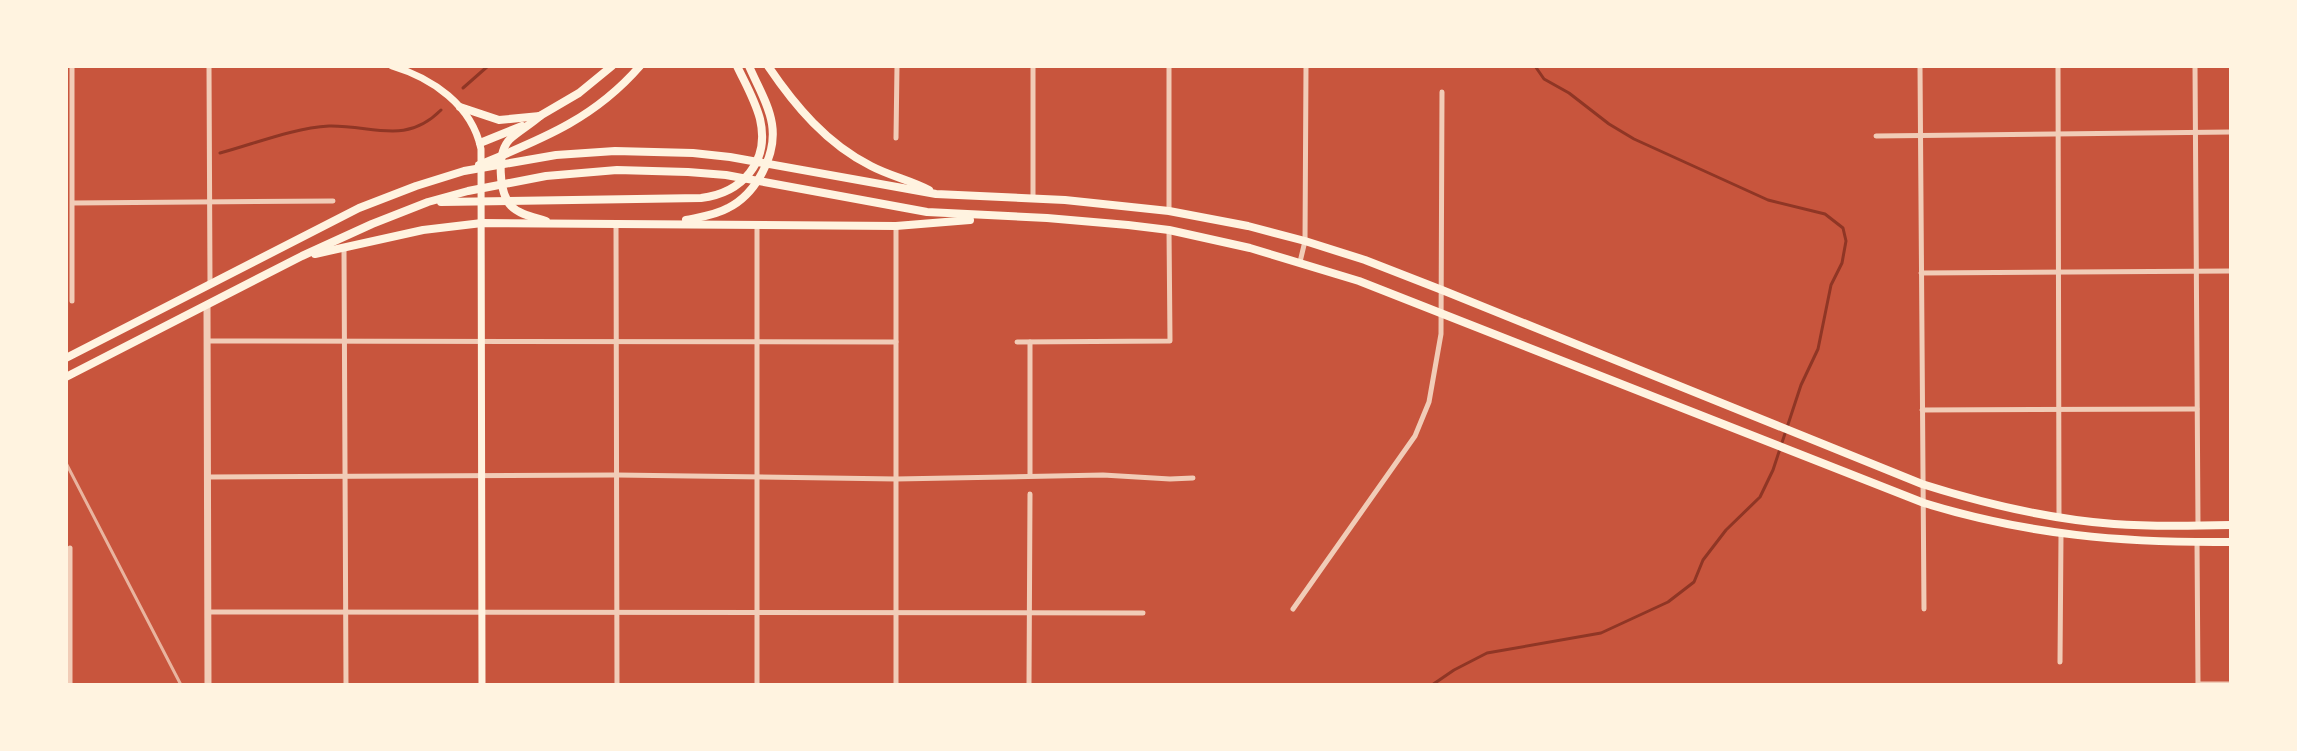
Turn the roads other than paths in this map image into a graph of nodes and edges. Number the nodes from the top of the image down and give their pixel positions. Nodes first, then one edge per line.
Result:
1 (72, 66) edge
2 (209, 66) edge
3 (392, 66) edge
4 (612, 66) edge
5 (640, 66) edge
6 (737, 66) edge
7 (749, 66) edge
8 (768, 66) edge
9 (897, 66) edge
10 (1033, 66) edge
11 (1169, 66) edge
12 (1306, 66) edge
13 (1920, 66) edge
14 (2058, 66) edge
15 (2195, 66) edge
16 (1442, 92) dead end
17 (460, 107) junction
18 (540, 116) junction
19 (2196, 132) junction
20 (2231, 132) edge
21 (1921, 135) junction
22 (2059, 135) junction
23 (1876, 136) dead end
24 (896, 138) dead end
25 (481, 146) junction
26 (464, 171) junction
27 (936, 194) junction
28 (1033, 199) junction
29 (208, 201) junction
30 (333, 201) dead end
31 (428, 202) junction
32 (73, 203) junction
33 (1169, 211) junction
34 (1009, 217) junction
35 (482, 223) junction
36 (553, 223) junction
37 (616, 223) junction
38 (674, 223) junction
39 (757, 224) junction
40 (896, 226) junction
41 (1169, 230) junction
42 (1305, 241) junction
43 (344, 249) junction
44 (302, 256) junction
45 (1300, 262) junction
46 (2197, 271) junction
47 (2231, 271) edge
48 (2059, 272) junction
49 (1921, 273) junction
50 (210, 285) junction
51 (1442, 290) junction
52 (72, 301) dead end
53 (207, 305) junction
54 (1442, 314) junction
55 (482, 340) junction
56 (616, 340) junction
57 (757, 340) junction
58 (208, 341) junction
59 (345, 341) junction
60 (896, 342) junction
61 (1017, 342) dead end
62 (1030, 342) junction
63 (66, 358) edge
64 (66, 377) edge
65 (2060, 409) junction
66 (2197, 409) junction
67 (1922, 410) junction
68 (481, 475) junction
69 (617, 475) junction
70 (1030, 475) junction
71 (346, 476) junction
72 (208, 477) junction
73 (757, 477) junction
74 (1193, 478) dead end
75 (896, 479) junction
76 (1922, 484) junction
77 (1030, 494) dead end
78 (1924, 503) junction
79 (2059, 517) junction
80 (2231, 525) edge
81 (2198, 526) junction
82 (2061, 535) junction
83 (2197, 542) junction
84 (2231, 542) edge
85 (70, 548) dead end
86 (1293, 609) dead end
87 (1924, 609) dead end
88 (68, 611) edge
89 (208, 612) junction
90 (346, 612) junction
91 (482, 612) junction
92 (617, 612) junction
93 (757, 612) junction
94 (896, 612) junction
95 (1029, 612) junction
96 (1143, 613) dead end
97 (2060, 662) dead end
98 (2231, 684) edge
99 (70, 685) edge
100 (208, 685) edge
101 (346, 685) edge
102 (482, 685) edge
103 (617, 685) edge
104 (757, 685) edge
105 (896, 685) edge
106 (1029, 685) edge
107 (2198, 685) edge

1 - 32 street
2 - 29 street
3 - 17 main road
4 - 18 main road
5 - 26 main road
6 - 31 main road
7 - 38 main road
8 - 27 main road
9 - 24 street
10 - 28 street
11 - 33 street
12 - 42 street
13 - 21 street
14 - 22 street
15 - 19 street
16 - 51 street
17 - 18 main road
17 - 25 main road
18 - 25 main road
18 - 36 main road
19 - 20 street
19 - 22 street
19 - 46 street
21 - 22 street
21 - 23 street
21 - 49 street
22 - 48 street
25 - 35 main road
26 - 27 main road
26 - 50 main road
27 - 28 main road
28 - 33 main road
29 - 30 street
29 - 32 street
29 - 50 street
31 - 34 main road
31 - 44 main road
32 - 52 street
33 - 42 main road
34 - 40 main road
34 - 41 main road
35 - 36 main road
35 - 43 main road
35 - 55 main road
36 - 37 main road
37 - 38 main road
37 - 56 street
38 - 39 main road
39 - 40 main road
39 - 57 street
40 - 60 street
41 - 45 main road
41 - 62 street
42 - 45 street
42 - 51 main road
43 - 44 main road
43 - 59 street
44 - 53 main road
45 - 54 main road
46 - 47 street
46 - 48 street
46 - 66 street
48 - 49 street
48 - 65 street
49 - 67 street
50 - 63 main road
51 - 54 street
51 - 76 main road
53 - 58 street
53 - 64 main road
54 - 78 main road
54 - 86 street
55 - 56 street
55 - 59 street
55 - 68 main road
56 - 57 street
56 - 69 street
57 - 60 street
57 - 73 street
58 - 59 street
58 - 72 street
59 - 71 street
60 - 75 street
61 - 62 street
62 - 70 street
65 - 66 street
65 - 67 street
65 - 79 street
66 - 81 street
67 - 76 street
68 - 69 street
68 - 71 street
68 - 91 main road
69 - 73 street
69 - 92 street
70 - 74 street
70 - 75 street
71 - 72 street
71 - 90 street
72 - 89 street
73 - 75 street
73 - 93 street
75 - 94 street
76 - 78 street
76 - 79 main road
77 - 95 street
78 - 82 main road
78 - 87 street
79 - 81 main road
80 - 81 main road
82 - 83 main road
82 - 97 street
83 - 84 main road
83 - 107 street
85 - 88 street
88 - 99 street
89 - 90 street
89 - 100 street
90 - 91 street
90 - 101 street
91 - 92 street
91 - 102 main road
92 - 93 street
92 - 103 street
93 - 94 street
93 - 104 street
94 - 95 street
94 - 105 street
95 - 96 street
95 - 106 street
98 - 107 street

